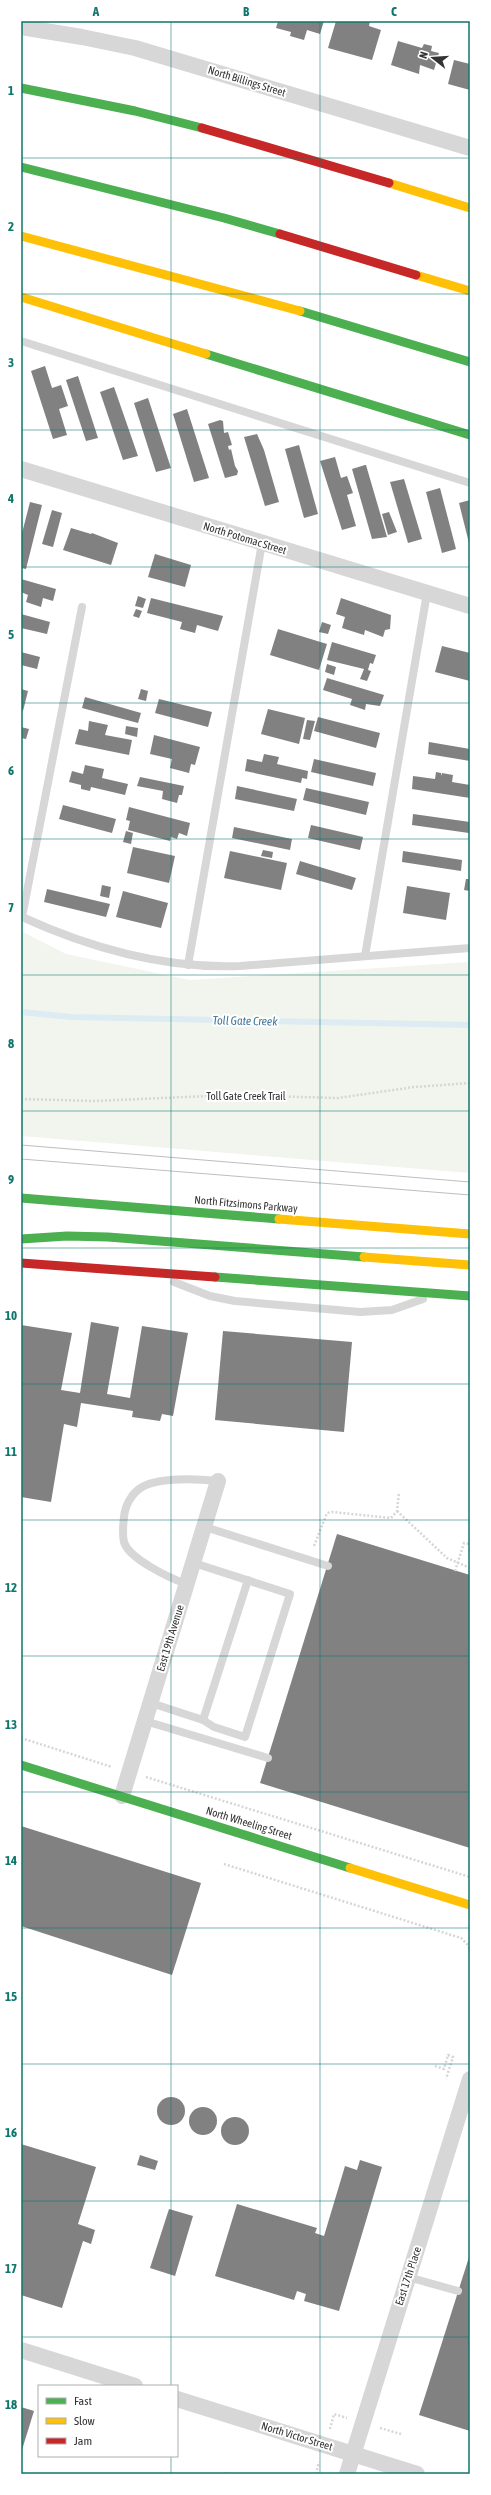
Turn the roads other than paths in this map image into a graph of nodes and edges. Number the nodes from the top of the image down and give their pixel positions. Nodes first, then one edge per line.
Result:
1 (44, 26) edge
2 (21, 27) edge
3 (21, 88) edge
4 (470, 148) edge
5 (21, 168) edge
6 (470, 208) edge
7 (21, 236) edge
8 (470, 291) edge
9 (21, 297) edge
10 (21, 341) edge
11 (470, 362) edge
12 (470, 434) edge
13 (21, 469) edge
14 (470, 482) edge
15 (262, 543) junction
16 (427, 593) junction
17 (470, 606) edge
18 (82, 607) dead end
19 (470, 948) edge
20 (365, 956) junction
21 (188, 965) junction
22 (21, 1198) edge
23 (470, 1234) edge
24 (21, 1239) edge
25 (21, 1263) edge
26 (470, 1265) edge
27 (150, 1272) junction
28 (438, 1293) junction
29 (470, 1296) edge
30 (218, 1480) joint
31 (205, 1527) junction
32 (194, 1563) junction
33 (328, 1566) dead end
34 (248, 1580) junction
35 (186, 1584) junction
36 (151, 1703) junction
37 (145, 1720) junction
38 (203, 1720) junction
39 (268, 1758) dead end
40 (21, 1765) edge
41 (122, 1796) junction
42 (470, 1905) edge
43 (470, 2079) edge
44 (408, 2277) junction
45 (458, 2292) dead end
46 (21, 2350) edge
47 (132, 2385) edge
48 (178, 2399) edge
49 (353, 2454) junction
50 (347, 2474) edge
51 (417, 2474) edge

1 - 2 street, North Billings Street
1 - 4 street, North Billings Street
3 - 6 main road
5 - 8 main road
7 - 11 main road
9 - 12 main road
10 - 14 lane
13 - 15 street, North Potomac Street
15 - 16 street, North Potomac Street
15 - 21 lane
16 - 17 street, North Potomac Street
16 - 20 lane
18 - 21 lane
19 - 20 lane
20 - 21 lane
22 - 23 main road, North Fitzsimons Parkway
24 - 26 main road
25 - 27 main road
27 - 28 main road
27 - 28 lane
28 - 29 main road
30 - 31 street, East 19th Avenue
30 - 35 lane
31 - 32 street, East 19th Avenue
31 - 33 lane
32 - 34 lane
32 - 35 street, East 19th Avenue
34 - 38 lane
34 - 38 lane
35 - 36 street, East 19th Avenue
36 - 37 street, East 19th Avenue
36 - 38 lane
37 - 39 lane
37 - 41 street, East 19th Avenue
40 - 41 main road, North Wheeling Street
41 - 42 main road, North Wheeling Street
43 - 44 street, East 17th Place
44 - 45 lane
44 - 49 street, East 17th Place
46 - 47 street
48 - 49 street, North Victor Street
49 - 50 street, East 17th Place
49 - 51 street, North Victor Street

